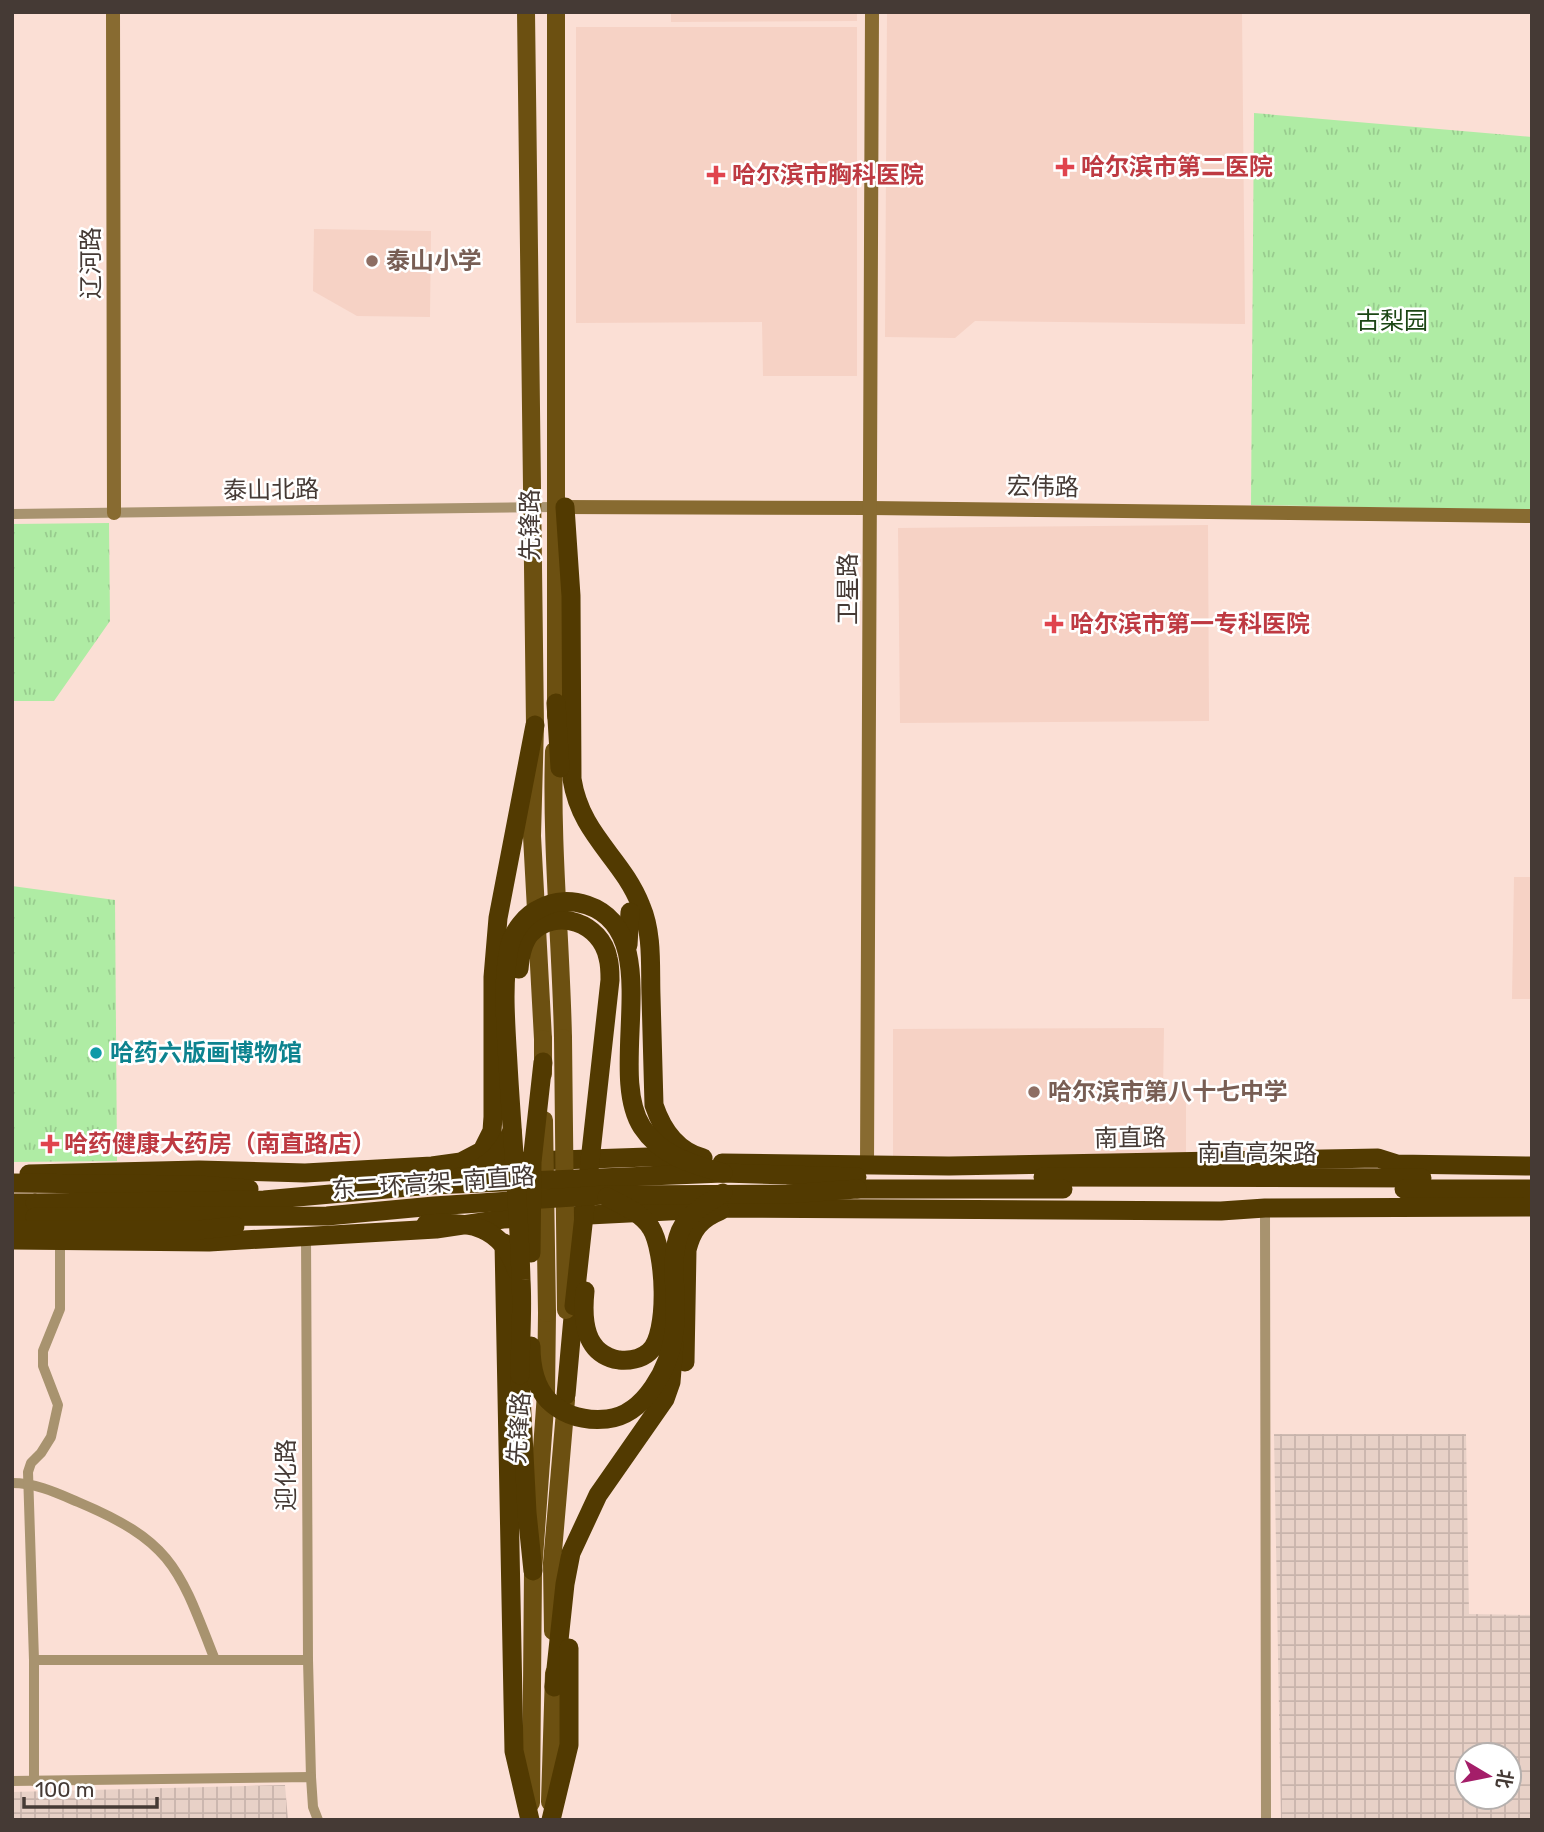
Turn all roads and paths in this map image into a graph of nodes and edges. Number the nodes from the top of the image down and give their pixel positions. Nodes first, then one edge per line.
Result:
1 (113, 12) edge
2 (120, 12) edge
3 (526, 12) edge
4 (556, 12) edge
5 (872, 12) edge
6 (559, 507) junction
7 (531, 508) junction
8 (871, 508) junction
9 (118, 513) junction
10 (12, 514) edge
11 (1532, 516) edge
12 (556, 703) junction
13 (535, 726) junction
14 (630, 912) junction
15 (543, 1062) junction
16 (652, 1138) junction
17 (489, 1157) junction
18 (1378, 1158) junction
19 (1532, 1166) edge
20 (305, 1172) junction
21 (782, 1174) junction
22 (12, 1175) edge
23 (860, 1177) junction
24 (1532, 1178) edge
25 (12, 1183) edge
26 (431, 1185) junction
27 (725, 1185) junction
28 (1532, 1189) edge
29 (787, 1194) junction
30 (604, 1195) junction
31 (322, 1196) junction
32 (12, 1203) edge
33 (1532, 1207) edge
34 (1265, 1208) junction
35 (1221, 1211) junction
36 (327, 1216) junction
37 (12, 1217) edge
38 (503, 1219) junction
39 (431, 1226) junction
40 (12, 1230) edge
41 (312, 1235) junction
42 (12, 1240) edge
43 (60, 1241) junction
44 (513, 1279) junction
45 (570, 1308) junction
46 (674, 1332) junction
47 (566, 1395) joint
48 (12, 1483) edge
49 (29, 1483) junction
50 (580, 1532) junction
51 (570, 1560) junction
52 (533, 1571) junction
53 (34, 1660) junction
54 (215, 1660) junction
55 (308, 1660) junction
56 (554, 1687) junction
57 (310, 1777) junction
58 (34, 1781) junction
59 (12, 1782) edge
60 (318, 1820) edge
61 (531, 1820) edge
62 (551, 1820) edge
63 (1266, 1820) edge

1 - 9 main road, 辽河路
2 - 9 main road, 辽河路
3 - 7 main road, 先锋路
4 - 6 main road, 先锋路
5 - 8 main road, 卫星路
6 - 7 street, 泰山北路
6 - 8 main road, 宏伟路
6 - 12 main road, 先锋路
6 - 27 highway
7 - 9 street, 泰山北路
7 - 13 main road, 先锋路
8 - 11 main road, 宏伟路
8 - 23 main road, 卫星路
9 - 10 street, 泰山北路
12 - 14 highway
12 - 45 main road, 先锋路, bridge
13 - 15 main road, 先锋路, bridge
13 - 17 highway
14 - 16 highway, bridge
14 - 30 highway, bridge
15 - 46 highway, bridge
15 - 52 main road, 先锋路, bridge
16 - 27 highway, bridge
16 - 44 highway, bridge
17 - 20 highway
17 - 27 highway
17 - 38 highway
18 - 19 highway, 南直路
18 - 21 highway, bridge
18 - 23 highway, 南直路
20 - 22 highway
20 - 41 street, 迎化路
21 - 23 highway, 东二环高架-南直路, bridge
21 - 27 highway, 东二环高架-南直路, bridge
23 - 24 highway, 南直高架路
23 - 27 highway, 南直路
23 - 28 highway, 南直高架路
23 - 29 highway, 东二环高架-南直路, bridge
25 - 31 highway, bridge
26 - 27 highway, 东二环高架-南直路, bridge
26 - 31 highway, 东二环高架-南直路, bridge
26 - 45 highway, bridge
27 - 29 highway, 东二环高架-南直路, bridge
27 - 30 highway, 东二环高架-南直路, bridge
27 - 35 highway
27 - 38 highway
27 - 46 highway, bridge
27 - 50 highway
29 - 35 highway, bridge
30 - 36 highway, 东二环高架-南直路, bridge
31 - 32 highway, 东二环高架-南直路, bridge
33 - 34 highway
34 - 35 highway
34 - 63 street
36 - 37 highway, 东二环高架-南直路, bridge
36 - 40 highway, bridge
38 - 39 highway
38 - 44 highway
39 - 41 highway
39 - 44 highway, bridge
41 - 43 highway
41 - 55 street, 迎化路
42 - 43 highway
43 - 49 street
44 - 52 highway, bridge
44 - 61 highway
45 - 47 highway
46 - 50 highway, bridge
47 - 56 main road, 先锋路
48 - 49 street
49 - 53 street
49 - 54 street
50 - 51 highway
51 - 56 highway
51 - 62 highway
52 - 61 main road, 先锋路
53 - 54 street
53 - 58 street
54 - 55 street
55 - 57 street, 迎化路
56 - 62 main road, 先锋路
57 - 58 street
57 - 60 street, 迎化路
58 - 59 street

